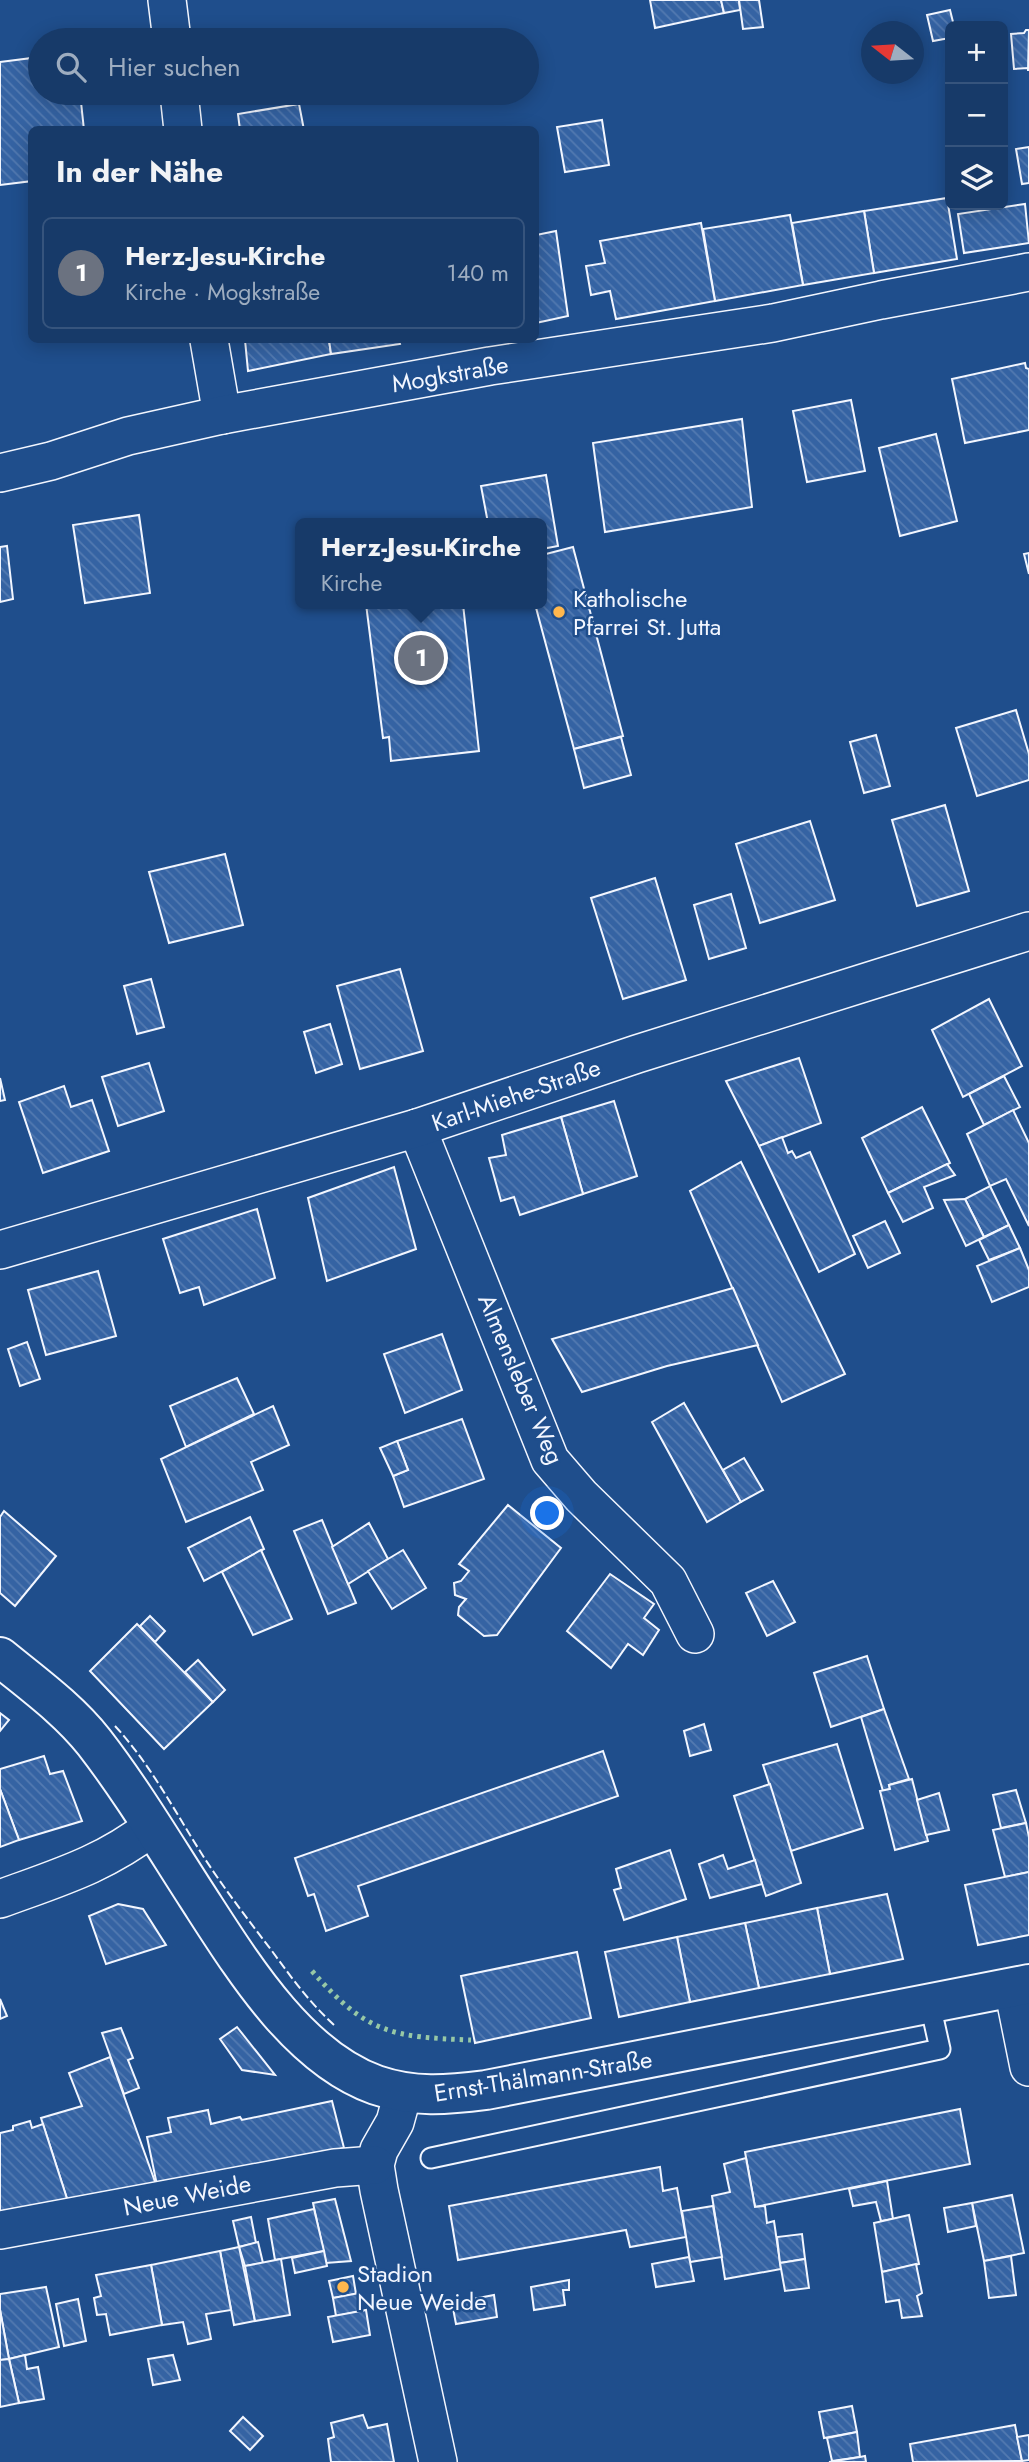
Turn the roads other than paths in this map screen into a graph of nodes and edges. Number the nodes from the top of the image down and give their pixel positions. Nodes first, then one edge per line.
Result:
1 (167, 0) edge
2 (170, 28) edge
3 (180, 105) edge
4 (183, 126) edge
5 (1029, 272) edge
6 (210, 343) edge
7 (222, 415) junction
8 (0, 472) edge
9 (1029, 931) edge
10 (418, 1128) junction
11 (0, 1250) edge
12 (695, 1634) dead end
13 (0, 1657) edge
14 (152, 1827) junction
15 (0, 1899) edge
16 (1021, 1986) edge
17 (930, 2004) junction
18 (1029, 2067) edge
19 (403, 2093) junction
20 (431, 2158) dead end
21 (376, 2165) junction
22 (0, 2230) edge
23 (438, 2462) edge

1 - 2 street
3 - 4 street
5 - 7 street, Mogkstraße
6 - 7 street
7 - 8 street, Mogkstraße
9 - 10 street, Karl-Miehe-Straße
10 - 11 street, Karl-Miehe-Straße
10 - 12 street, Almensleber Weg
13 - 14 street, Ernst-Thälmann-Straße
14 - 15 street
14 - 19 street, Ernst-Thälmann-Straße
16 - 17 street, Ernst-Thälmann-Straße
16 - 18 street
17 - 19 street, Ernst-Thälmann-Straße
17 - 20 lane
19 - 21 street
21 - 22 street, Neue Weide
21 - 23 street

